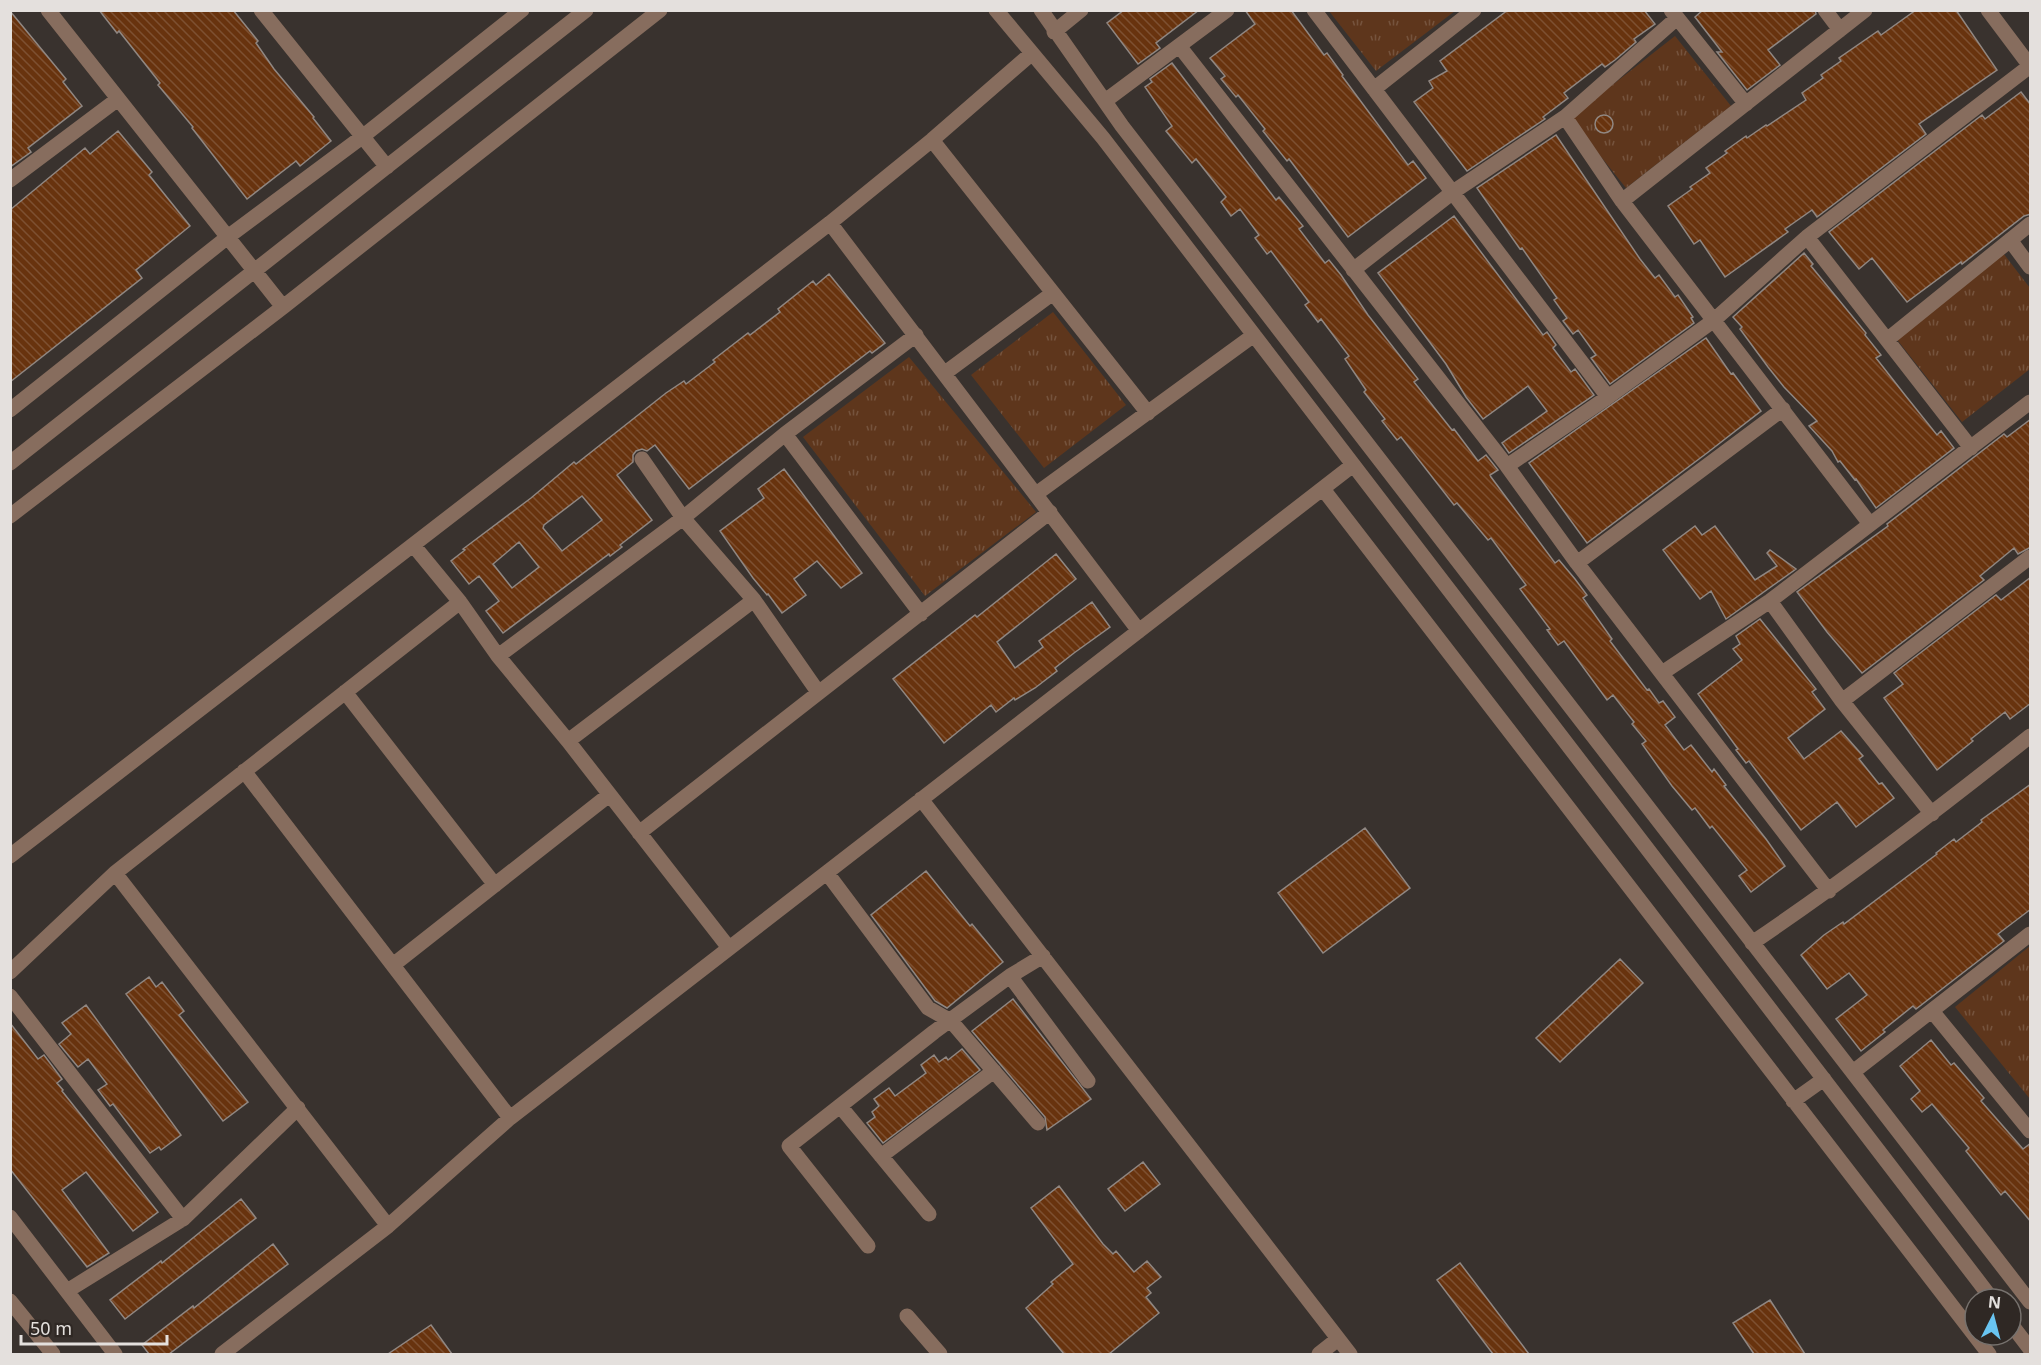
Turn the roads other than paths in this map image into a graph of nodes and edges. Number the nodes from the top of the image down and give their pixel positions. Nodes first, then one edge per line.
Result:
1 (48, 10) edge
2 (261, 10) edge
3 (522, 10) edge
4 (586, 10) edge
5 (660, 10) edge
6 (996, 10) edge
7 (1041, 10) edge
8 (1081, 10) edge
9 (1227, 10) edge
10 (1314, 10) edge
11 (1474, 10) edge
12 (1825, 10) edge
13 (1864, 10) edge
14 (1988, 10) edge
15 (1674, 14) edge
16 (1839, 30) junction
17 (1054, 32) junction
18 (1180, 47) junction
19 (1031, 54) junction
20 (2030, 66) edge
21 (1374, 89) junction
22 (118, 99) junction
23 (1105, 101) junction
24 (1746, 104) junction
25 (1565, 117) junction
26 (362, 136) junction
27 (932, 140) junction
28 (387, 167) junction
29 (10, 180) edge
30 (1453, 192) junction
31 (1623, 201) junction
32 (830, 223) junction
33 (2031, 224) edge
34 (229, 236) junction
35 (1807, 237) junction
36 (2010, 240) junction
37 (2031, 267) edge
38 (256, 270) junction
39 (1353, 270) junction
40 (1053, 293) junction
41 (283, 307) junction
42 (1713, 321) junction
43 (916, 335) junction
44 (1254, 335) junction
45 (1888, 339) junction
46 (945, 374) junction
47 (1608, 397) junction
48 (2031, 402) edge
49 (1783, 409) junction
50 (10, 410) edge
51 (1148, 412) junction
52 (784, 434) junction
53 (1971, 448) junction
54 (642, 459) dead end
55 (10, 463) edge
56 (1353, 465) junction
57 (1507, 466) junction
58 (1323, 489) junction
59 (1036, 494) junction
60 (1050, 512) junction
61 (10, 516) edge
62 (683, 518) junction
63 (1870, 524) junction
64 (414, 546) junction
65 (2031, 557) edge
66 (1577, 563) junction
67 (754, 600) junction
68 (1770, 601) junction
69 (460, 602) junction
70 (921, 614) junction
71 (1139, 631) junction
72 (498, 656) junction
73 (1662, 673) junction
74 (345, 692) junction
75 (819, 692) junction
76 (1842, 701) junction
77 (2031, 736) edge
78 (568, 741) junction
79 (244, 771) junction
80 (609, 795) junction
81 (921, 799) junction
82 (1932, 814) junction
83 (639, 833) junction
84 (10, 856) edge
85 (115, 873) junction
86 (827, 873) junction
87 (495, 885) junction
88 (1828, 891) junction
89 (2031, 934) edge
90 (1752, 943) junction
91 (729, 948) junction
92 (1043, 956) junction
93 (393, 965) junction
94 (10, 972) edge
95 (1010, 976) junction
96 (10, 996) edge
97 (1932, 1011) junction
98 (951, 1021) junction
99 (994, 1071) junction
100 (1853, 1072) junction
101 (1824, 1079) junction
102 (1088, 1081) dead end
103 (1793, 1101) junction
104 (840, 1106) junction
105 (298, 1108) junction
106 (510, 1118) junction
107 (1038, 1122) dead end
108 (2031, 1131) edge
109 (881, 1156) junction
110 (929, 1214) dead end
111 (10, 1217) edge
112 (183, 1219) junction
113 (388, 1226) junction
114 (868, 1246) dead end
115 (1983, 1287) edge
116 (67, 1291) junction
117 (10, 1301) edge
118 (2031, 1302) edge
119 (907, 1316) dead end
120 (1338, 1339) junction
121 (53, 1354) edge
122 (116, 1354) edge
123 (222, 1354) edge
124 (940, 1354) edge
125 (1319, 1354) edge
126 (1350, 1354) edge
127 (1989, 1354) edge

1 - 22 street
2 - 26 street
3 - 26 street
4 - 28 street
5 - 41 street
6 - 19 street
7 - 17 street
8 - 17 street
9 - 18 street
10 - 21 street
11 - 21 street
12 - 16 street
13 - 16 street
14 - 20 street
15 - 24 street
15 - 25 street
16 - 24 street
17 - 23 street
18 - 23 street
18 - 39 street
19 - 27 street
19 - 44 street
20 - 35 street
21 - 30 street
22 - 29 street
22 - 34 street
23 - 90 street
24 - 31 street
25 - 30 street
25 - 31 street
26 - 28 street
26 - 34 street
27 - 32 street
27 - 40 street
28 - 38 street
30 - 39 street
30 - 47 street
31 - 42 street
32 - 43 street
32 - 64 street
33 - 36 street
34 - 38 street
34 - 50 street
35 - 42 street
35 - 45 street
36 - 37 street
36 - 45 street
38 - 41 street
38 - 55 street
39 - 57 street
40 - 46 street
40 - 51 street
41 - 61 street
42 - 47 street
42 - 49 street
43 - 46 street
43 - 52 street
44 - 51 street
44 - 56 street
45 - 53 street
46 - 59 street
47 - 57 street
48 - 53 street
49 - 63 street
49 - 66 street
51 - 59 street
52 - 62 street
52 - 70 street
53 - 63 street
54 - 62 street
56 - 58 street
56 - 101 street
57 - 66 street
58 - 71 street
58 - 103 street
59 - 60 street
60 - 70 street
60 - 71 street
62 - 67 street
62 - 72 street
63 - 68 street
64 - 69 street
64 - 84 street
65 - 76 street
66 - 73 street
67 - 75 street
67 - 78 street
68 - 73 street
68 - 76 street
69 - 72 street
69 - 74 street
70 - 75 street
71 - 81 street
72 - 78 street
73 - 88 street
74 - 79 street
74 - 87 street
75 - 83 street
76 - 82 street
77 - 82 street
78 - 80 street
79 - 85 street
79 - 93 street
80 - 83 street
80 - 87 street
81 - 86 street
81 - 92 street
82 - 88 street
83 - 91 street
85 - 94 street
85 - 105 street
86 - 91 street
86 - 98 street
87 - 93 street
88 - 90 street
89 - 97 street
90 - 100 street
91 - 106 street
92 - 95 street
92 - 120 street
93 - 106 street
95 - 98 street
95 - 102 street
96 - 112 street
97 - 100 street
97 - 108 street
98 - 99 street
98 - 104 street
99 - 107 street
99 - 109 street
100 - 118 street
101 - 103 street
101 - 115 street
103 - 127 street
104 - 109 street
104 - 114 street
105 - 112 street
105 - 113 street
106 - 113 street
109 - 110 street
111 - 116 street
112 - 116 street
113 - 123 street
116 - 122 street
117 - 121 street
119 - 124 street
120 - 125 street
120 - 126 street

